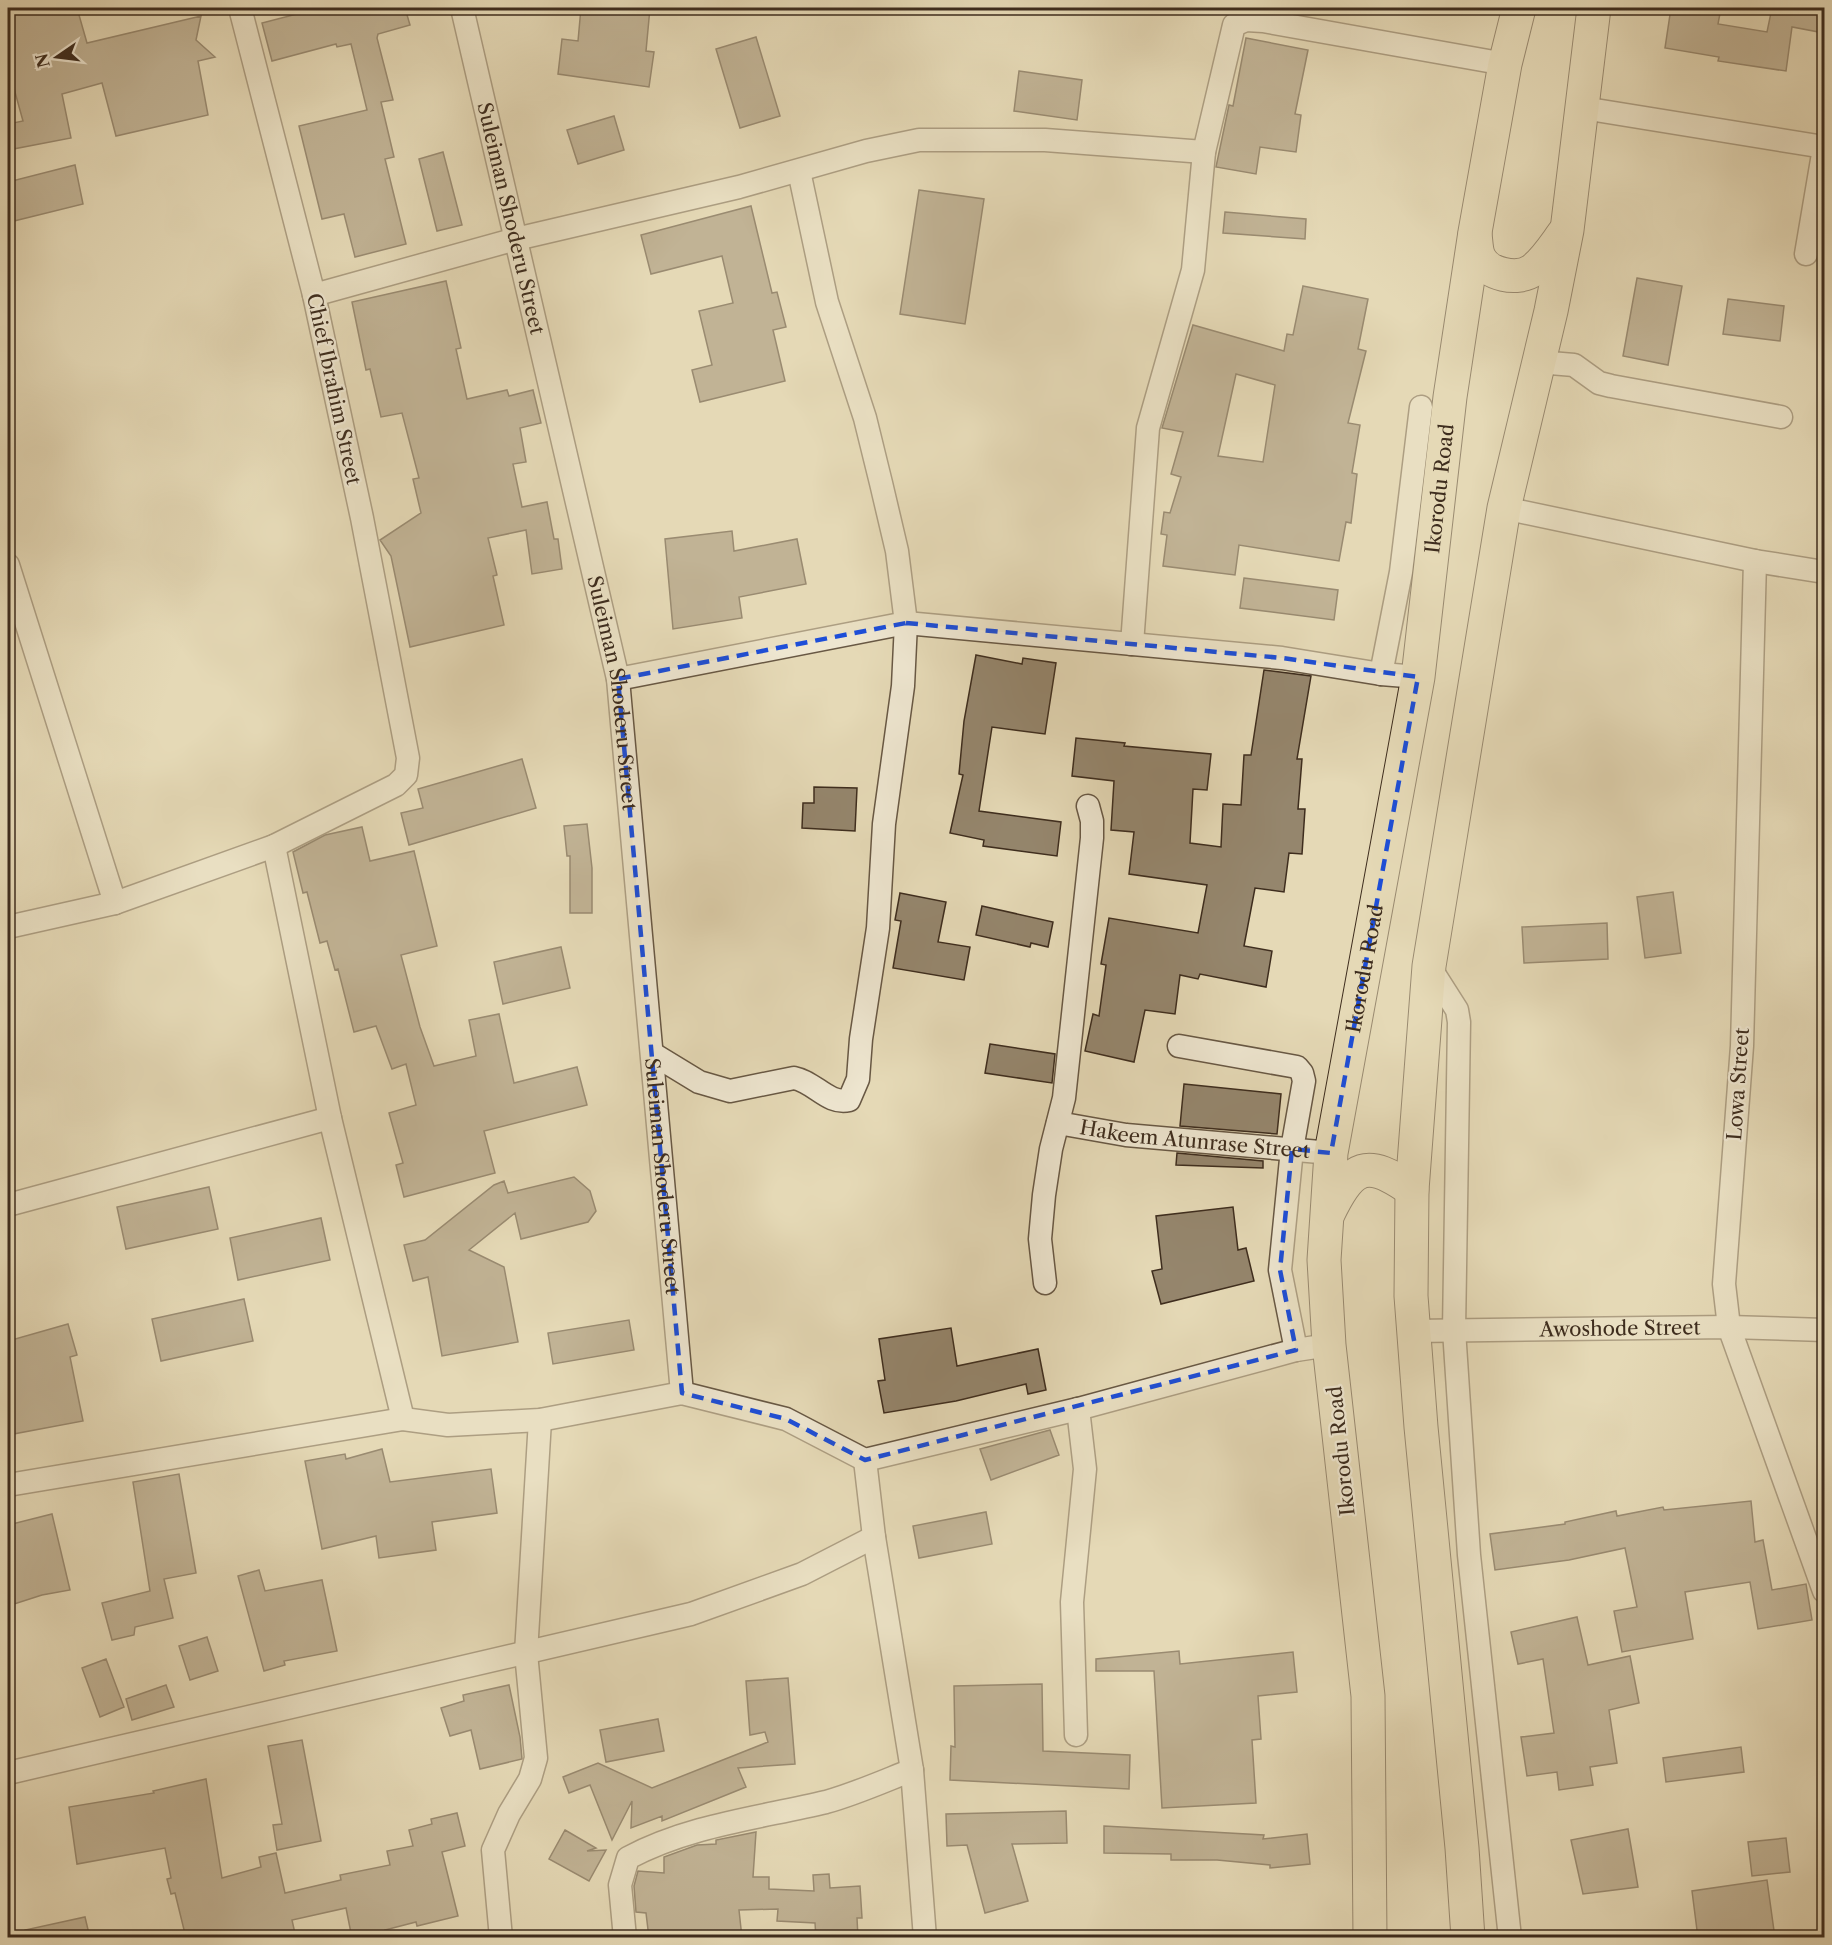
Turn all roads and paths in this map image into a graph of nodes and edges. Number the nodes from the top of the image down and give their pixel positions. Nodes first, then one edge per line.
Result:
1 (240, 8) edge
2 (462, 8) edge
3 (1519, 8) edge
4 (1594, 8) edge
5 (1505, 64) junction
6 (1583, 108) junction
7 (1824, 148) edge
8 (1204, 152) junction
9 (799, 171) junction
10 (1567, 230) junction
11 (1475, 232) junction
12 (516, 239) junction
13 (1806, 254) dead end
14 (314, 295) junction
15 (1539, 362) junction
16 (1421, 407) dead end
17 (1781, 417) dead end
18 (1504, 508) junction
19 (1755, 561) junction
20 (8, 565) edge
21 (1824, 572) edge
22 (906, 623) junction
23 (1132, 644) junction
24 (1381, 674) junction
25 (1419, 677) junction
26 (618, 679) junction
27 (1088, 806) dead end
28 (274, 846) junction
29 (115, 903) junction
30 (8, 927) edge
31 (1430, 966) junction
32 (1179, 1046) dead end
33 (653, 1054) junction
34 (330, 1118) junction
35 (1058, 1123) junction
36 (1292, 1149) junction
37 (1331, 1153) junction
38 (1412, 1190) junction
39 (8, 1205) edge
40 (1327, 1214) junction
41 (1045, 1283) dead end
42 (1729, 1327) junction
43 (1454, 1330) junction
44 (1824, 1330) edge
45 (1414, 1331) junction
46 (1329, 1345) junction
47 (1296, 1350) junction
48 (682, 1393) junction
49 (1078, 1409) junction
50 (402, 1419) junction
51 (540, 1420) junction
52 (865, 1460) junction
53 (8, 1485) edge
54 (874, 1537) junction
55 (1824, 1591) edge
56 (526, 1653) junction
57 (1076, 1735) dead end
58 (912, 1770) junction
59 (8, 1773) edge
60 (501, 1938) edge
61 (625, 1938) edge
62 (925, 1938) edge
63 (1370, 1938) edge
64 (1468, 1938) edge
65 (1510, 1938) edge

1 - 14 street, Chief Ibrahim Street
2 - 12 street, Suleiman Shoderu Street
3 - 5 highway, Ikorodu Road
4 - 6 highway
5 - 8 street
5 - 11 highway, Ikorodu Road
6 - 7 street
6 - 10 highway
7 - 13 street
8 - 9 street
8 - 23 street
9 - 12 street
9 - 22 street
10 - 11 highway
10 - 15 highway
11 - 25 highway, Ikorodu Road
12 - 14 street
12 - 26 street, Suleiman Shoderu Street
14 - 28 street, Chief Ibrahim Street
15 - 17 street
15 - 18 highway
16 - 24 street
18 - 19 street
18 - 31 highway
19 - 21 street
19 - 42 street, Lowa Street
20 - 29 street
22 - 23 street
22 - 26 street
22 - 33 street
23 - 24 street
24 - 25 street
25 - 37 highway, Ikorodu Road
26 - 33 street, Suleiman Shoderu Street
27 - 35 street
28 - 29 street
28 - 34 street
29 - 30 street
31 - 38 highway
31 - 43 street
32 - 36 street
33 - 48 street, Suleiman Shoderu Street
34 - 39 street
34 - 50 street
35 - 36 street, Hakeem Atunrase Street
35 - 41 street
36 - 37 street, Hakeem Atunrase Street
36 - 47 street
37 - 40 highway, Ikorodu Road
38 - 40 highway
38 - 45 highway
40 - 46 highway, Ikorodu Road
42 - 43 street, Awoshode Street
42 - 44 street, Awoshode Street
42 - 55 street, Lowa Street
43 - 45 street, Awoshode Street
43 - 65 street
45 - 64 highway
46 - 47 street
46 - 63 highway, Ikorodu Road
47 - 49 street
48 - 51 street
48 - 52 street
49 - 52 street
49 - 57 street
50 - 51 street
50 - 53 street
51 - 56 street
52 - 54 street
54 - 56 street
54 - 58 street
56 - 59 street
56 - 60 street
58 - 61 street
58 - 62 street

